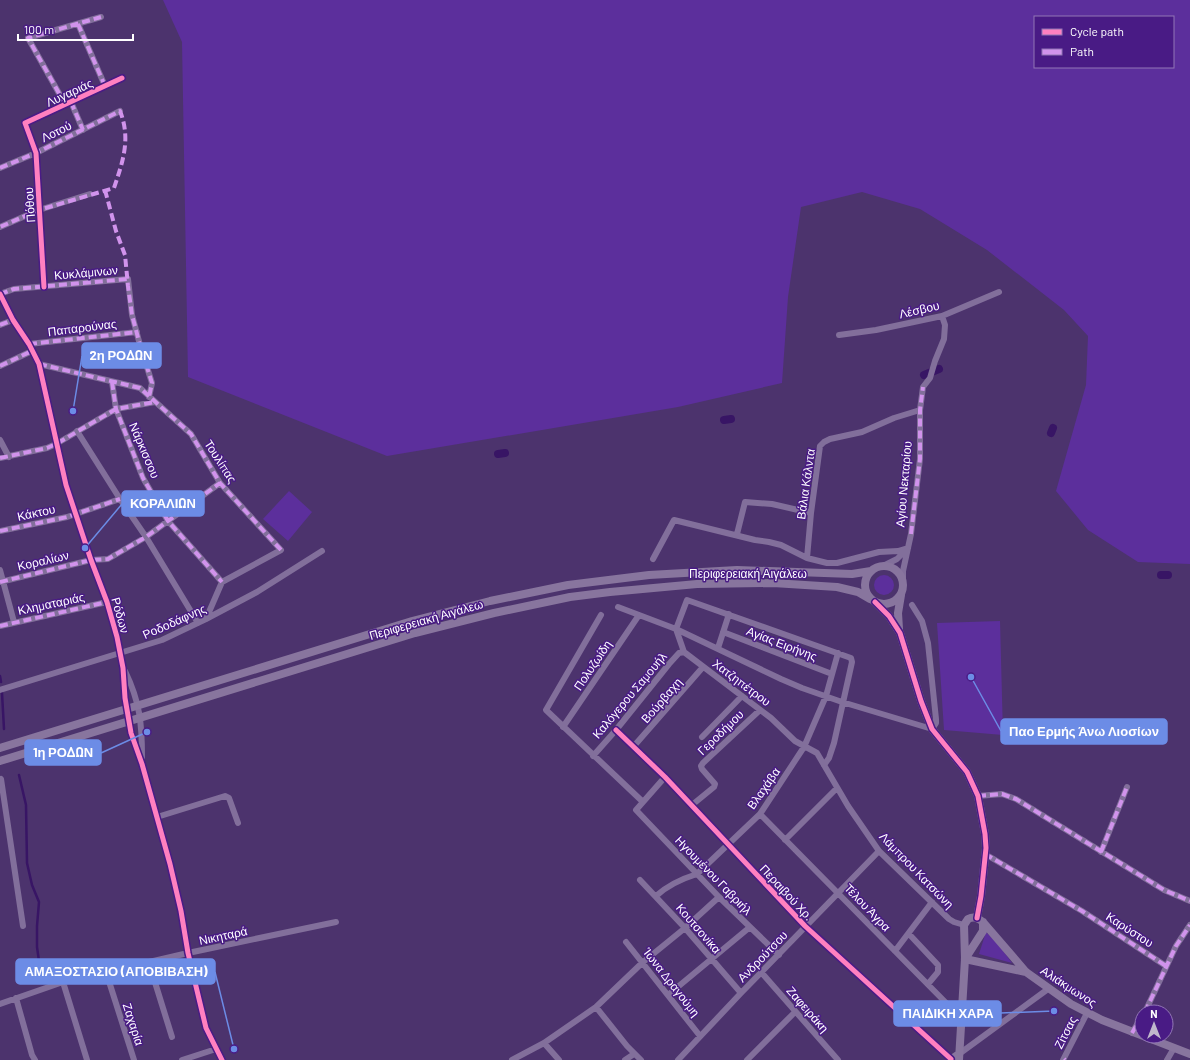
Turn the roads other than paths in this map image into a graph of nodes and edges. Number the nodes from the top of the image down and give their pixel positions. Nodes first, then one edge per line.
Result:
1 (101, 17) dead end
2 (78, 24) junction
3 (122, 78) dead end
4 (105, 86) junction
5 (68, 103) junction
6 (120, 111) dead end
7 (25, 123) joint
8 (83, 130) junction
9 (36, 153) junction
10 (0, 168) edge
11 (90, 194) dead end
12 (39, 210) junction
13 (0, 227) edge
14 (44, 287) junction
15 (999, 292) dead end
16 (0, 294) edge
17 (942, 316) junction
18 (13, 320) junction
19 (0, 325) edge
20 (137, 332) junction
21 (839, 335) dead end
22 (29, 344) junction
23 (32, 351) junction
24 (39, 364) junction
25 (0, 366) edge
26 (112, 382) junction
27 (149, 397) junction
28 (154, 402) junction
29 (116, 408) junction
30 (920, 410) junction
31 (77, 431) junction
32 (0, 440) edge
33 (56, 444) junction
34 (9, 457) junction
35 (0, 458) edge
36 (220, 484) junction
37 (120, 499) junction
38 (811, 513) junction
39 (76, 514) junction
40 (168, 521) junction
41 (0, 531) edge
42 (737, 534) junction
43 (146, 537) junction
44 (908, 548) junction
45 (322, 551) dead end
46 (807, 558) junction
47 (653, 559) dead end
48 (91, 560) junction
49 (882, 566) junction
50 (0, 570) edge
51 (871, 570) junction
52 (2, 582) edge
53 (222, 582) junction
54 (903, 582) junction
55 (902, 592) junction
56 (872, 600) junction
57 (107, 602) junction
58 (912, 605) dead end
59 (618, 607) dead end
60 (730, 614) junction
61 (601, 615) dead end
62 (639, 615) junction
63 (206, 619) junction
64 (14, 622) junction
65 (198, 623) junction
66 (0, 626) edge
67 (676, 629) junction
68 (723, 632) junction
69 (900, 633) junction
70 (718, 648) junction
71 (684, 652) junction
72 (838, 653) junction
73 (121, 654) junction
74 (703, 667) junction
75 (123, 668) junction
76 (832, 674) junction
77 (0, 690) edge
78 (742, 696) junction
79 (826, 696) junction
80 (842, 702) junction
81 (138, 706) junction
82 (127, 709) junction
83 (760, 710) junction
84 (140, 718) junction
85 (129, 721) junction
86 (563, 727) junction
87 (932, 729) junction
88 (616, 730) junction
89 (702, 737) dead end
90 (634, 746) junction
91 (804, 747) junction
92 (0, 748) edge
93 (593, 756) junction
94 (0, 761) edge
95 (142, 764) junction
96 (824, 765) junction
97 (665, 777) junction
98 (0, 780) edge
99 (1127, 787) dead end
100 (837, 788) junction
101 (978, 796) junction
102 (643, 802) junction
103 (692, 805) junction
104 (760, 814) junction
105 (157, 817) junction
106 (238, 823) dead end
107 (785, 840) junction
108 (729, 844) junction
109 (879, 851) junction
110 (1101, 852) junction
111 (985, 854) junction
112 (697, 874) junction
113 (640, 880) dead end
114 (839, 893) junction
115 (656, 896) junction
116 (719, 897) junction
117 (1190, 901) edge
118 (932, 902) junction
119 (980, 920) junction
120 (336, 922) dead end
121 (964, 925) junction
122 (1190, 925) edge
123 (23, 926) dead end
124 (806, 926) junction
125 (750, 927) junction
126 (685, 928) junction
127 (909, 934) junction
128 (626, 942) dead end
129 (896, 951) junction
130 (188, 953) junction
131 (778, 955) junction
132 (711, 959) junction
133 (965, 959) junction
134 (149, 963) junction
135 (642, 963) junction
136 (1166, 966) junction
137 (106, 972) junction
138 (761, 972) junction
139 (1026, 972) junction
140 (63, 982) junction
141 (928, 984) junction
142 (1048, 989) junction
143 (741, 993) junction
144 (668, 995) junction
145 (16, 998) junction
146 (0, 1004) edge
147 (1149, 1004) edge
148 (596, 1007) junction
149 (795, 1012) junction
150 (1087, 1013) junction
151 (961, 1014) junction
152 (1134, 1030) edge
153 (1132, 1033) junction
154 (700, 1036) junction
155 (172, 1037) dead end
156 (544, 1043) junction
157 (1174, 1048) junction
158 (216, 1049) junction
159 (634, 1054) junction
160 (1190, 1054) edge
161 (955, 1058) edge
162 (35, 1060) edge
163 (87, 1060) edge
164 (134, 1060) edge
165 (182, 1060) edge
166 (222, 1060) edge
167 (512, 1060) edge
168 (559, 1060) edge
169 (626, 1060) edge
170 (641, 1060) edge
171 (678, 1060) edge
172 (747, 1060) edge
173 (838, 1060) edge
174 (1064, 1060) edge
175 (1167, 1060) edge

1 - 2 street
2 - 4 street
2 - 5 street
3 - 4 street, Λυγαριάς
4 - 5 street, Λυγαριάς
5 - 7 street, Λυγαριάς
5 - 8 street
6 - 8 street, Λοτού
7 - 9 street, Πόθου
8 - 9 street, Λοτού
9 - 10 street, Λοτού
9 - 12 street, Πόθου
11 - 12 street
12 - 13 street
12 - 14 street, Πόθου
14 - 16 street, Κυκλάμινων
14 - 20 street, Κυκλάμινων
15 - 17 street, Λέσβου
16 - 18 street, Ρόδων
17 - 21 street, Λέσβου
17 - 30 street, Αγίου Νεκταρίου
18 - 19 street
18 - 22 street, Ρόδων
20 - 22 street, Παπαρούνας
20 - 27 street
22 - 23 street, Ρόδων
23 - 24 street, Ρόδων
23 - 25 street
24 - 26 street
24 - 33 street, Ρόδων
26 - 27 street, Τουλίπας
26 - 29 street, Νάρκισσου
27 - 28 street, Τουλίπας
28 - 29 street
28 - 36 street, Τουλίπας
29 - 31 street
29 - 40 street, Νάρκισσου
30 - 38 street, Βάλια Κάλντα
30 - 44 street, Αγίου Νεκταρίου
31 - 33 street
31 - 37 street
32 - 34 street
33 - 34 street
33 - 39 street, Ρόδων
34 - 35 street
36 - 40 street, Κοραλίων
36 - 53 street, Τουλίπας
37 - 39 street, Κάκτου
37 - 43 street
38 - 42 street
38 - 46 street, Βάλια Κάλντα
39 - 41 street, Κάκτου
39 - 48 street, Ρόδων
40 - 43 street, Κοραλίων
40 - 53 street, Νάρκισσου
42 - 46 street, Περιφερειακή Αιγάλεω
42 - 47 street, Περιφερειακή Αιγάλεω
43 - 48 street, Κοραλίων
43 - 65 street
44 - 46 street, Περιφερειακή Αιγάλεω
44 - 49 street
44 - 54 street, Αγίου Νεκταρίου
45 - 63 street, Ροδοδάφνης
48 - 52 street, Κοραλίων
48 - 57 street, Ρόδων
49 - 51 main road
49 - 54 main road
50 - 52 street
51 - 56 main road
51 - 81 main road, Περιφερειακή Αιγάλεω
52 - 64 street
53 - 63 street
54 - 55 main road
55 - 56 main road
55 - 69 main road
56 - 69 main road
56 - 84 main road, Περιφερειακή Αιγάλεω
57 - 64 street, Κληματαριάς
57 - 73 street, Ρόδων
58 - 87 street
59 - 62 street
60 - 67 street
60 - 68 street
60 - 72 street
61 - 86 street
62 - 67 street
62 - 86 street, Πολυζωίδη
63 - 65 street, Ροδοδάφνης
64 - 66 street, Κληματαριάς
65 - 73 street, Ροδοδάφνης
67 - 70 street
67 - 71 street
68 - 70 street
68 - 76 street, Αγίας Ειρήνης
69 - 87 main road
70 - 79 street
71 - 74 street, Χατζηπέτρου
71 - 88 street, Καλόγερου Σαμουήλ
72 - 76 street, Βλαχάβα
72 - 80 street
73 - 75 street, Ρόδων
73 - 77 street, Ροδοδάφνης
74 - 78 street, Χατζηπέτρου
74 - 90 street, Βούρβαχη
75 - 81 street, Ρόδων
75 - 82 street, Ρόδων
76 - 79 street, Βλαχάβα
78 - 83 street, Χατζηπέτρου
78 - 89 street
79 - 80 street
79 - 91 street, Βλαχάβα
80 - 87 street
80 - 96 street
81 - 82 main road, Περιφερειακή Αιγάλεω
81 - 84 street, Ρόδων
82 - 85 street, Ρόδων
82 - 92 main road, Περιφερειακή Αιγάλεω
83 - 91 street, Χατζηπέτρου
83 - 103 street, Γεροδήμου
84 - 85 main road, Περιφερειακή Αιγάλεω
84 - 95 street, Ρόδων
85 - 94 main road, Περιφερειακή Αιγάλεω
85 - 95 street, Ρόδων
86 - 93 street
87 - 101 main road
88 - 90 street, Περαιβού Χρ.
88 - 93 street, Καλόγερου Σαμουήλ
90 - 97 street, Περαιβού Χρ.
91 - 96 street, Λάμπρου Κατσώνη
91 - 104 street, Βλαχάβα
93 - 102 street
95 - 105 street, Ρόδων
96 - 100 street, Λάμπρου Κατσώνη
97 - 102 street
97 - 103 street, Περαιβού Χρ.
98 - 123 street
99 - 110 street
100 - 107 street
100 - 109 street, Λάμπρου Κατσώνη
101 - 110 street
101 - 111 main road
102 - 112 street, Ηγουμένου Γαβριήλ
103 - 108 street, Περαιβού Χρ.
104 - 107 street, Τέλου Άγρα
104 - 108 street, Βλαχάβα
105 - 106 street
105 - 130 street, Ρόδων
107 - 114 street, Τέλου Άγρα
108 - 112 street, Βλαχάβα
108 - 124 street, Περαιβού Χρ.
109 - 114 street, Ανδρούτσου
109 - 118 street, Λάμπρου Κατσώνη
110 - 117 street
111 - 119 main road
111 - 136 street, Καρύστου
112 - 115 street, Βλαχάβα
112 - 116 street, Ηγουμένου Γαβριήλ
113 - 115 street, Κουτσονίκα
114 - 124 street, Ανδρούτσου
114 - 129 street, Τέλου Άγρα
115 - 126 street, Κουτσονίκα
116 - 125 street, Ηγουμένου Γαβριήλ
116 - 126 street
118 - 121 street, Λάμπρου Κατσώνη
118 - 127 street
119 - 121 main road
119 - 133 main road
119 - 139 main road, Αλιάκμωνος
120 - 130 street, Νικηταρά
121 - 133 main road
122 - 136 street
124 - 131 street, Ανδρούτσου
124 - 161 street, Περαιβού Χρ.
125 - 131 street, Ηγουμένου Γαβριήλ
125 - 132 street
126 - 132 street, Κουτσονίκα
126 - 135 street
127 - 129 street
127 - 141 street
128 - 135 street, Ίωνα Δραγούμη
129 - 141 street, Τέλου Άγρα
130 - 134 street, Νικηταρά
130 - 158 street, Ρόδων
131 - 138 street, Ανδρούτσου
132 - 143 street, Κουτσονίκα
132 - 144 street
133 - 139 main road, Αλιάκμωνος
133 - 151 main road
134 - 137 street, Νικηταρά
134 - 155 street
135 - 144 street, Ίωνα Δραγούμη
135 - 148 street
136 - 147 street
137 - 140 street, Νικηταρά
137 - 164 street, Ζαχαρία
138 - 143 street, Ανδρούτσου
138 - 149 street, Ζαφειράκη
139 - 142 main road, Αλιάκμωνος
140 - 145 street, Νικηταρά
140 - 163 street
141 - 151 street, Τέλου Άγρα
142 - 150 main road, Αλιάκμωνος
142 - 161 street
143 - 154 street, Ανδρούτσου
144 - 154 street, Ίωνα Δραγούμη
145 - 146 street, Νικηταρά
145 - 162 street
148 - 156 street
148 - 159 street
149 - 172 street
149 - 173 street, Ζαφειράκη
150 - 153 main road, Αλιάκμωνος
150 - 174 street, Ζίτσας
151 - 161 main road
152 - 153 street
153 - 157 main road, Αλιάκμωνος
154 - 171 street, Ανδρούτσου
156 - 167 street
156 - 168 street
157 - 160 main road, Αλιάκμωνος
157 - 175 street
158 - 165 street
158 - 166 street, Ρόδων
159 - 169 street
159 - 170 street

